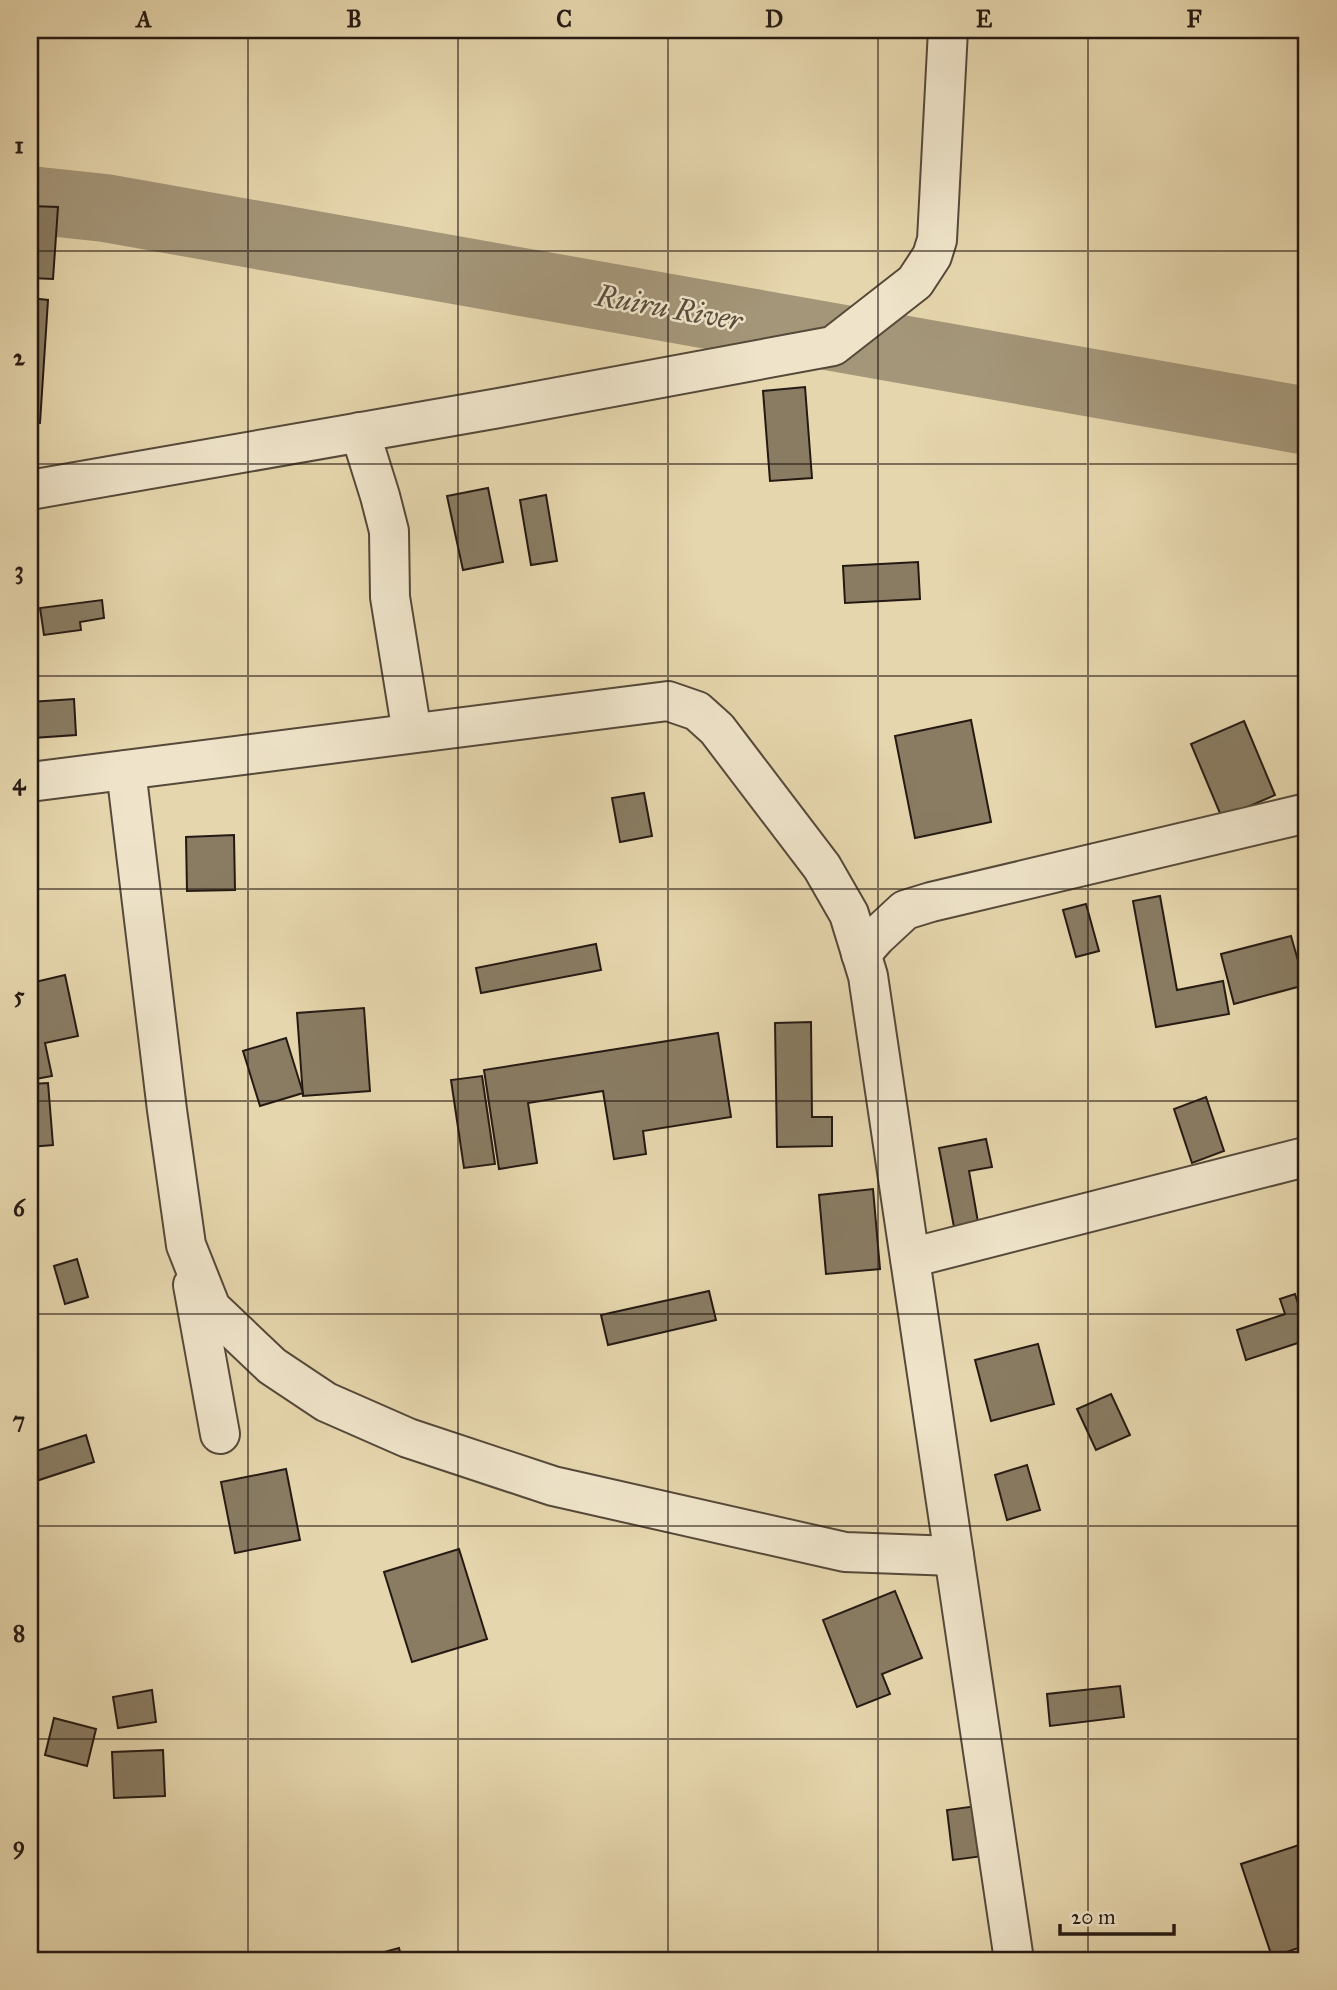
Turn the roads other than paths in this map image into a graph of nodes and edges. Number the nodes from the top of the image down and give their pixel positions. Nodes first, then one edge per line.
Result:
1 (948, 30) edge
2 (360, 432) junction
3 (30, 490) edge
4 (412, 733) junction
5 (127, 770) junction
6 (30, 782) edge
7 (1307, 813) edge
8 (862, 954) junction
9 (1305, 1157) dead end
10 (186, 1245) junction
11 (910, 1258) junction
12 (220, 1434) dead end
13 (954, 1556) junction
14 (1014, 1960) edge

1 - 2 street
2 - 3 street
2 - 4 street
4 - 5 street
4 - 8 street
5 - 6 street
5 - 10 street
7 - 8 street
8 - 11 street
9 - 11 street
10 - 12 street
10 - 13 street
11 - 13 street
13 - 14 street

